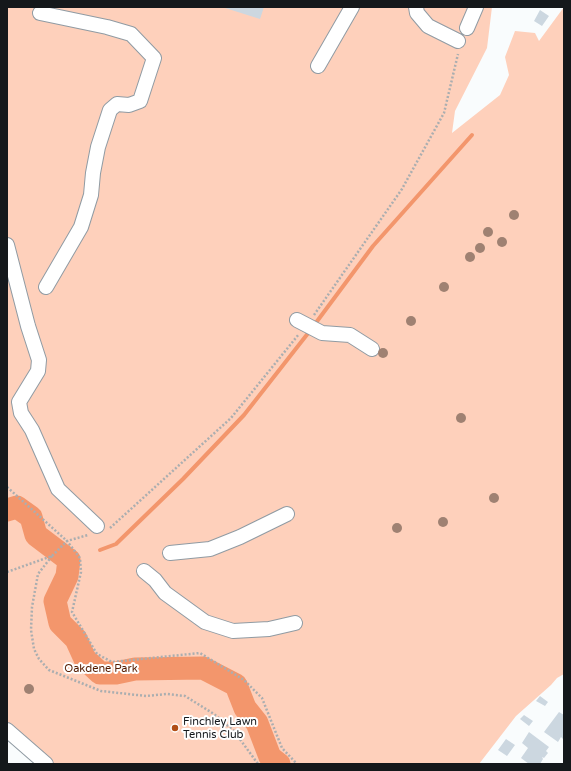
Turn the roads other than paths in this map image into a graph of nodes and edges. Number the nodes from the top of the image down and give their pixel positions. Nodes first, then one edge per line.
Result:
1 (352, 7) edge
2 (416, 7) edge
3 (476, 7) edge
4 (40, 13) dead end
5 (467, 28) dead end
6 (458, 42) dead end
7 (318, 66) dead end
8 (7, 245) edge
9 (46, 287) dead end
10 (297, 320) dead end
11 (372, 349) dead end
12 (287, 514) dead end
13 (97, 526) dead end
14 (170, 553) dead end
15 (144, 571) dead end
16 (295, 623) dead end
17 (7, 730) edge
18 (46, 764) edge

1 - 7 lane
2 - 6 lane
3 - 5 lane
4 - 9 lane
8 - 13 lane
10 - 11 lane
12 - 14 lane
15 - 16 lane
17 - 18 lane

